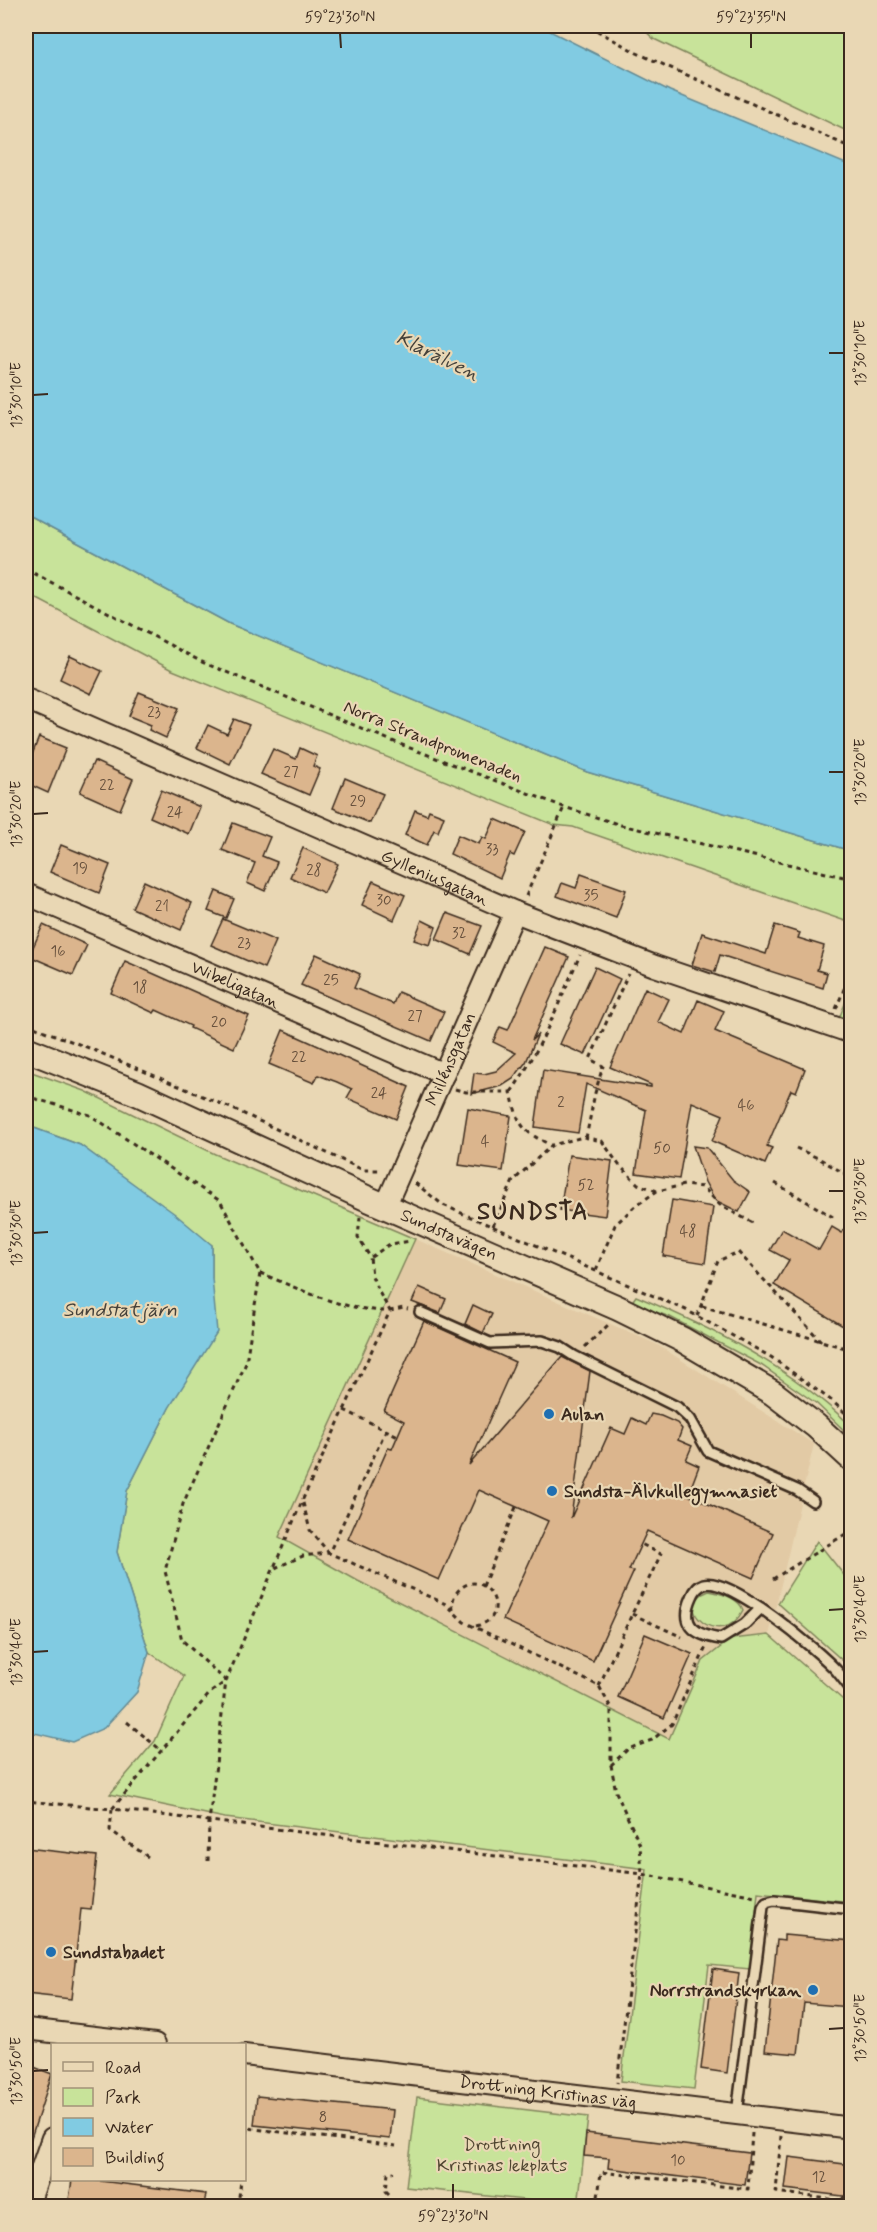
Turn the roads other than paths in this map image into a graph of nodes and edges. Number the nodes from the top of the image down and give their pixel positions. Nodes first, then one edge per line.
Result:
1 (26, 699) edge
2 (26, 894) edge
3 (515, 912) junction
4 (852, 1033) edge
5 (26, 1049) edge
6 (441, 1079) junction
7 (375, 1202) junction
8 (420, 1312) road end
9 (852, 1459) edge
10 (813, 1501) dead end
11 (761, 1608) junction
12 (852, 1690) edge
13 (852, 1909) edge
14 (26, 2029) edge
15 (82, 2040) edge
16 (137, 2043) edge
17 (246, 2055) edge
18 (746, 2115) junction
19 (852, 2128) edge
20 (51, 2141) edge
21 (28, 2206) edge

1 - 3 street, Gylleniusgatan
2 - 6 street, Wibeligatan
3 - 4 street, Gylleniusgatan
3 - 6 street, Millénsgatan
5 - 7 street, Sundstavägen
6 - 7 street, Millénsgatan
7 - 9 street, Sundstavägen
8 - 10 lane
11 - 11 lane
11 - 12 lane
13 - 18 lane
14 - 15 street
15 - 16 street
17 - 18 street, Drottning Kristinas väg
18 - 19 street, Drottning Kristinas väg
20 - 21 street

